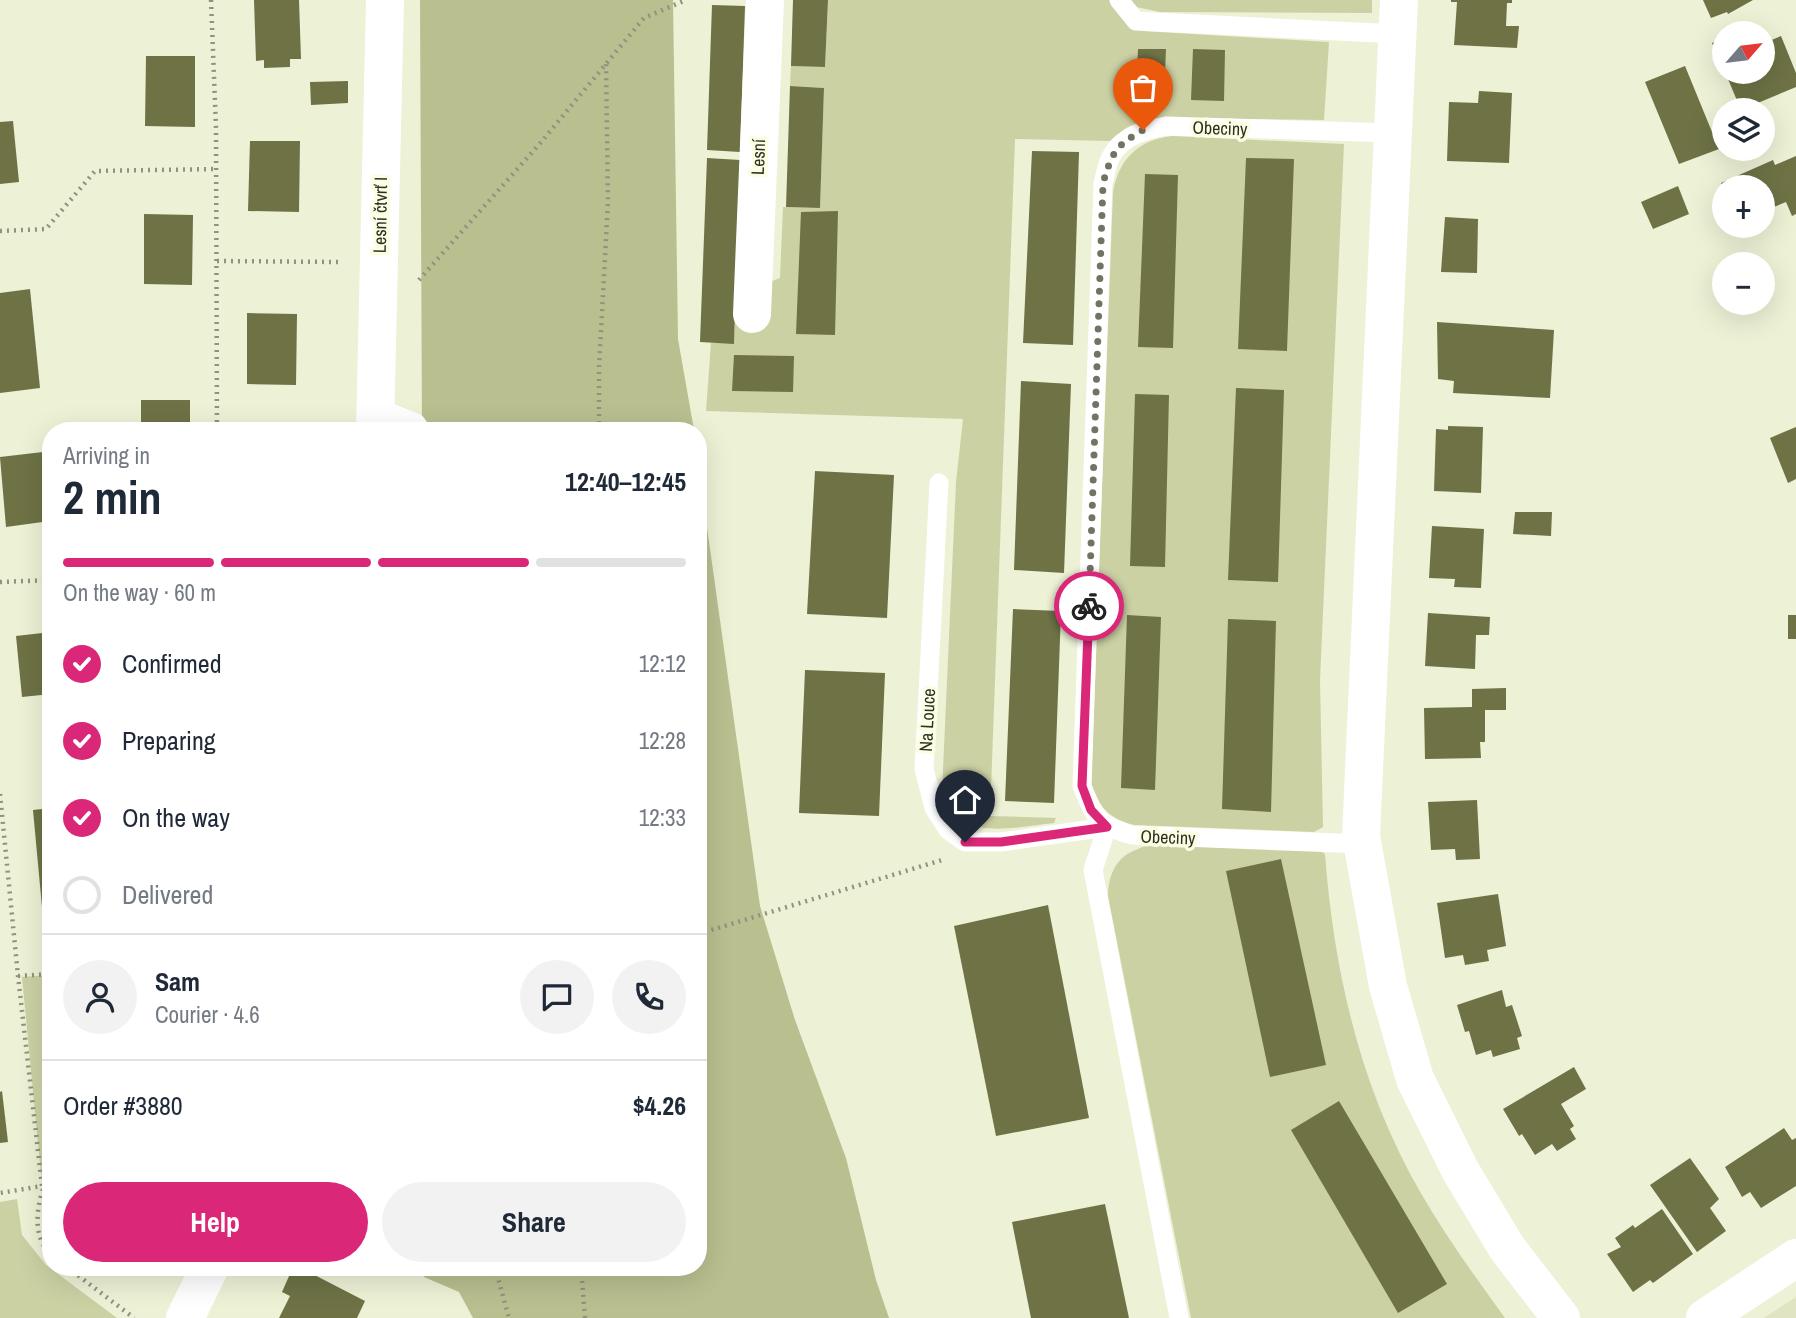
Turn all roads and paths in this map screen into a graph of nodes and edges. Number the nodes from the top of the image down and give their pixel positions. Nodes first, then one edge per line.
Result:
1 (211, 0) edge
2 (385, 0) edge
3 (686, 0) edge
4 (765, 0) edge
5 (1119, 0) edge
6 (1399, 17) edge
7 (606, 63) junction
8 (1394, 133) junction
9 (216, 169) junction
10 (0, 231) edge
11 (217, 261) junction
12 (379, 263) junction
13 (752, 314) dead end
14 (379, 317) junction
15 (376, 419) edge
16 (217, 422) edge
17 (406, 422) edge
18 (600, 422) edge
19 (939, 483) dead end
20 (42, 580) edge
21 (0, 582) edge
22 (0, 794) edge
23 (1107, 827) junction
24 (1001, 842) junction
25 (1363, 844) junction
26 (707, 931) edge
27 (42, 975) edge
28 (18, 976) junction
29 (42, 1186) junction
30 (0, 1193) edge
31 (42, 1241) edge
32 (1796, 1258) edge
33 (79, 1276) edge
34 (206, 1276) edge
35 (497, 1276) edge
36 (581, 1276) edge
37 (134, 1318) edge
38 (185, 1318) edge
39 (509, 1318) edge
40 (586, 1318) edge
41 (1179, 1318) edge
42 (1561, 1318) edge
43 (1705, 1318) edge

1 - 9 path
2 - 12 street, Lesní čtvrť I
3 - 7 path
4 - 13 street, Lesní
5 - 6 lane
6 - 8 street
7 - 14 path
7 - 18 path
8 - 23 lane, Obeciny
8 - 25 street
9 - 10 path
9 - 11 path
11 - 12 path
11 - 16 path
12 - 14 street, Lesní čtvrť I
14 - 15 street, Lesní čtvrť I
15 - 17 lane
19 - 24 lane, Na Louce
20 - 21 path
22 - 28 path
23 - 24 lane, Na Louce
23 - 25 lane, Obeciny
23 - 41 lane
24 - 26 path
25 - 42 street
27 - 28 path
28 - 29 path
29 - 30 path
29 - 31 path
32 - 43 street
33 - 37 path
34 - 38 street
35 - 39 path
36 - 40 path

